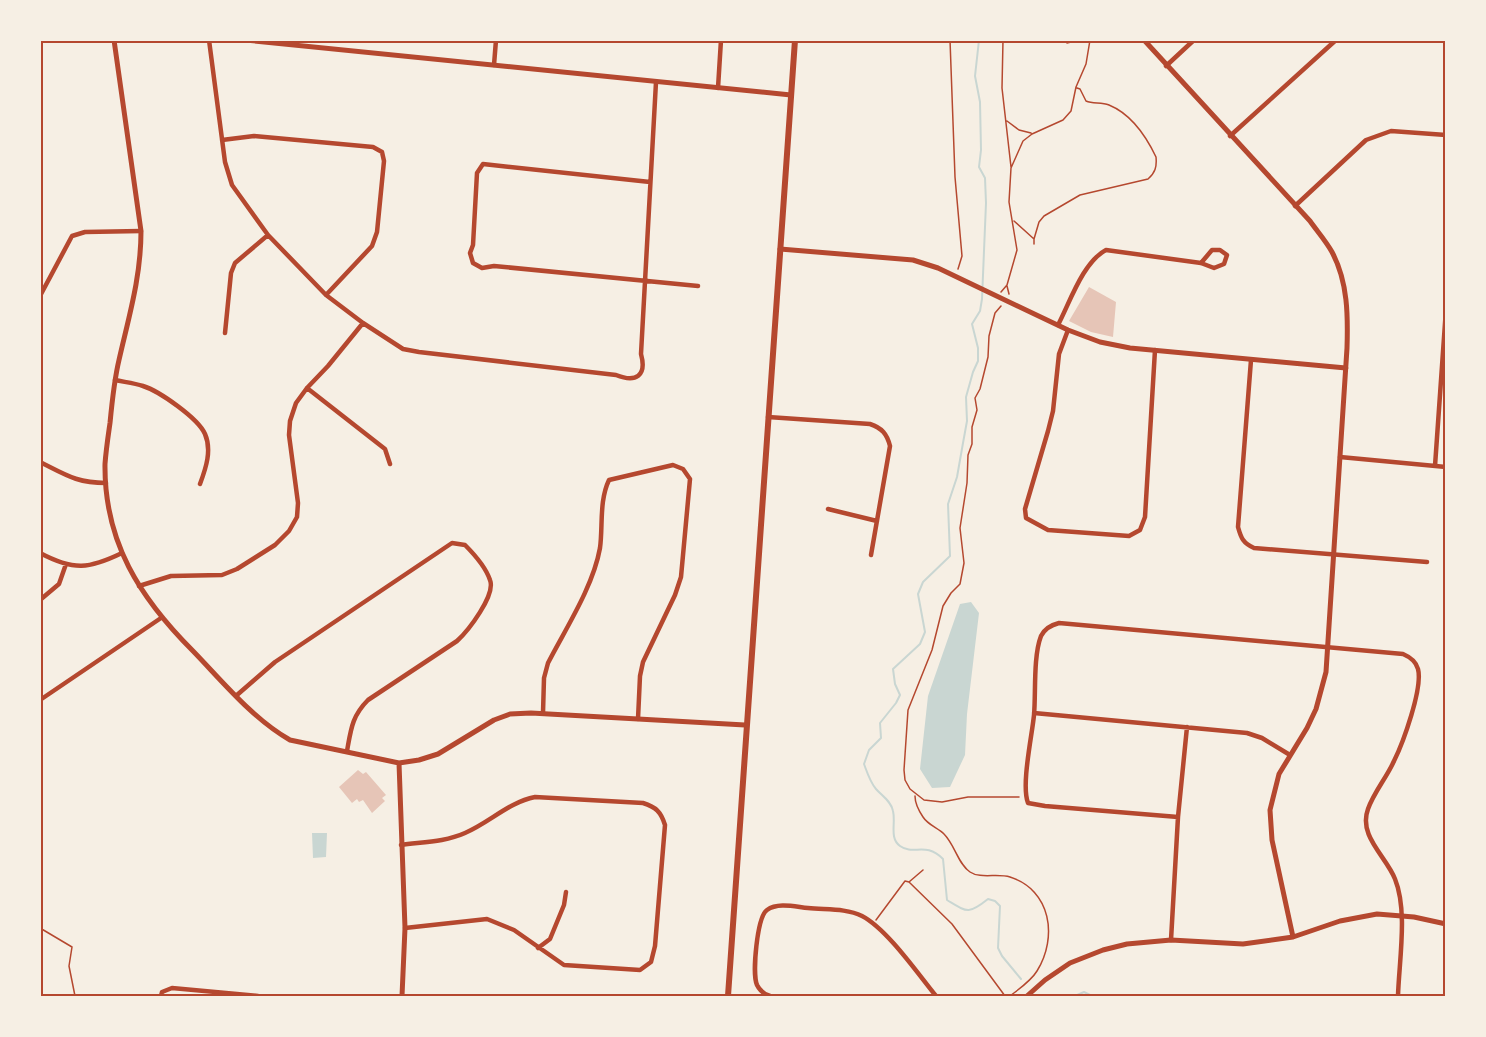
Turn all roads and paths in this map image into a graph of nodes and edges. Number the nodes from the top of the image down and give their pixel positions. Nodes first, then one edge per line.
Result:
1 (114, 40) edge
2 (209, 40) edge
3 (245, 40) edge
4 (496, 40) edge
5 (721, 40) edge
6 (795, 40) edge
7 (950, 40) edge
8 (1003, 40) edge
9 (1063, 40) edge
10 (1078, 40) edge
11 (1090, 40) edge
12 (1144, 40) edge
13 (1194, 40) edge
14 (1336, 40) edge
15 (290, 43) edge
16 (494, 65) junction
17 (1166, 66) junction
18 (656, 82) junction
19 (1076, 87) junction
20 (718, 88) junction
21 (791, 95) junction
22 (1006, 119) junction
23 (1032, 134) junction
24 (1230, 135) junction
25 (1446, 135) edge
26 (222, 140) junction
27 (1011, 168) junction
28 (650, 182) junction
29 (1295, 206) junction
30 (1014, 220) junction
31 (141, 231) junction
32 (268, 234) junction
33 (1034, 239) junction
34 (1034, 244) dead end
35 (780, 249) junction
36 (1201, 263) junction
37 (958, 269) dead end
38 (645, 281) junction
39 (1007, 285) junction
40 (698, 286) dead end
41 (1001, 292) dead end
42 (1009, 294) dead end
43 (326, 295) junction
44 (40, 296) edge
45 (1003, 305) dead end
46 (1446, 309) edge
47 (363, 323) junction
48 (1058, 325) junction
49 (1068, 330) junction
50 (225, 333) dead end
51 (1155, 350) junction
52 (1251, 360) junction
53 (1346, 368) junction
54 (115, 380) junction
55 (307, 388) junction
56 (768, 417) junction
57 (1340, 457) junction
58 (40, 462) edge
59 (390, 464) dead end
60 (1435, 466) junction
61 (1446, 467) edge
62 (106, 483) junction
63 (200, 484) dead end
64 (828, 508) dead end
65 (877, 521) junction
66 (40, 553) edge
67 (122, 553) junction
68 (872, 555) dead end
69 (1333, 555) junction
70 (1427, 562) dead end
71 (66, 564) junction
72 (139, 586) junction
73 (40, 600) edge
74 (161, 618) junction
75 (1328, 647) junction
76 (237, 695) junction
77 (40, 700) edge
78 (543, 713) junction
79 (1034, 713) junction
80 (638, 719) junction
81 (745, 725) junction
82 (1187, 727) junction
83 (347, 751) junction
84 (1290, 755) junction
85 (399, 763) junction
86 (915, 795) junction
87 (1026, 797) junction
88 (1178, 818) junction
89 (401, 845) junction
90 (923, 870) dead end
91 (909, 882) junction
92 (566, 892) dead end
93 (1401, 916) junction
94 (873, 924) junction
95 (1446, 924) edge
96 (405, 927) junction
97 (40, 928) edge
98 (1293, 937) junction
99 (1171, 940) junction
100 (538, 948) junction
101 (932, 992) junction
102 (75, 996) edge
103 (161, 996) edge
104 (251, 996) edge
105 (258, 996) edge
106 (402, 996) edge
107 (728, 996) edge
108 (770, 996) edge
109 (927, 996) edge
110 (936, 996) edge
111 (1005, 996) edge
112 (1010, 996) edge
113 (1027, 996) edge
114 (1398, 996) edge

1 - 31 street
2 - 26 street
3 - 15 street
4 - 16 street
5 - 20 street
6 - 21 main road
7 - 37 path
8 - 22 path
9 - 10 path
11 - 19 path
12 - 17 street
13 - 17 street
14 - 24 street
15 - 16 street
16 - 18 street
17 - 24 street
18 - 20 street
18 - 28 street
19 - 23 path
19 - 33 path
20 - 21 street
21 - 35 main road
22 - 23 path
22 - 27 path
23 - 27 path
24 - 29 street
25 - 29 street
26 - 32 street
26 - 43 street
27 - 30 path
28 - 38 street
28 - 38 street
29 - 53 street
30 - 33 path
30 - 39 path
31 - 44 street
31 - 54 street
32 - 43 street
32 - 50 street
33 - 34 path
35 - 48 street
35 - 56 main road
36 - 36 street
36 - 48 street
38 - 40 street
38 - 47 street
39 - 41 path
39 - 42 path
43 - 47 street
45 - 86 path
46 - 60 street
47 - 55 street
48 - 49 street
49 - 51 street
49 - 51 street
51 - 52 street
52 - 53 street
52 - 69 street
53 - 57 street
54 - 62 street
54 - 63 street
55 - 59 street
55 - 72 street
56 - 65 street
56 - 81 main road
57 - 60 street
57 - 69 street
58 - 62 street
60 - 61 street
62 - 67 street
64 - 65 street
65 - 68 street
66 - 71 street
67 - 71 street
67 - 72 street
69 - 70 street
69 - 75 street
71 - 73 street
72 - 74 street
74 - 76 street
74 - 77 street
75 - 79 street
75 - 84 street
75 - 93 street
76 - 83 street
76 - 83 street
78 - 80 street
78 - 80 street
78 - 85 street
79 - 82 street
79 - 87 street
80 - 81 street
81 - 107 main road
82 - 84 street
82 - 88 street
83 - 85 street
84 - 98 street
85 - 89 street
86 - 87 path
86 - 112 path
87 - 88 street
88 - 99 street
89 - 96 street
89 - 100 street
90 - 91 path
91 - 94 path
91 - 111 path
92 - 100 street
93 - 95 street
93 - 98 street
93 - 114 street
94 - 101 street
94 - 108 street
96 - 100 street
96 - 106 street
97 - 102 path
98 - 99 street
99 - 113 street
101 - 109 street
101 - 110 street
103 - 104 street
104 - 105 street

